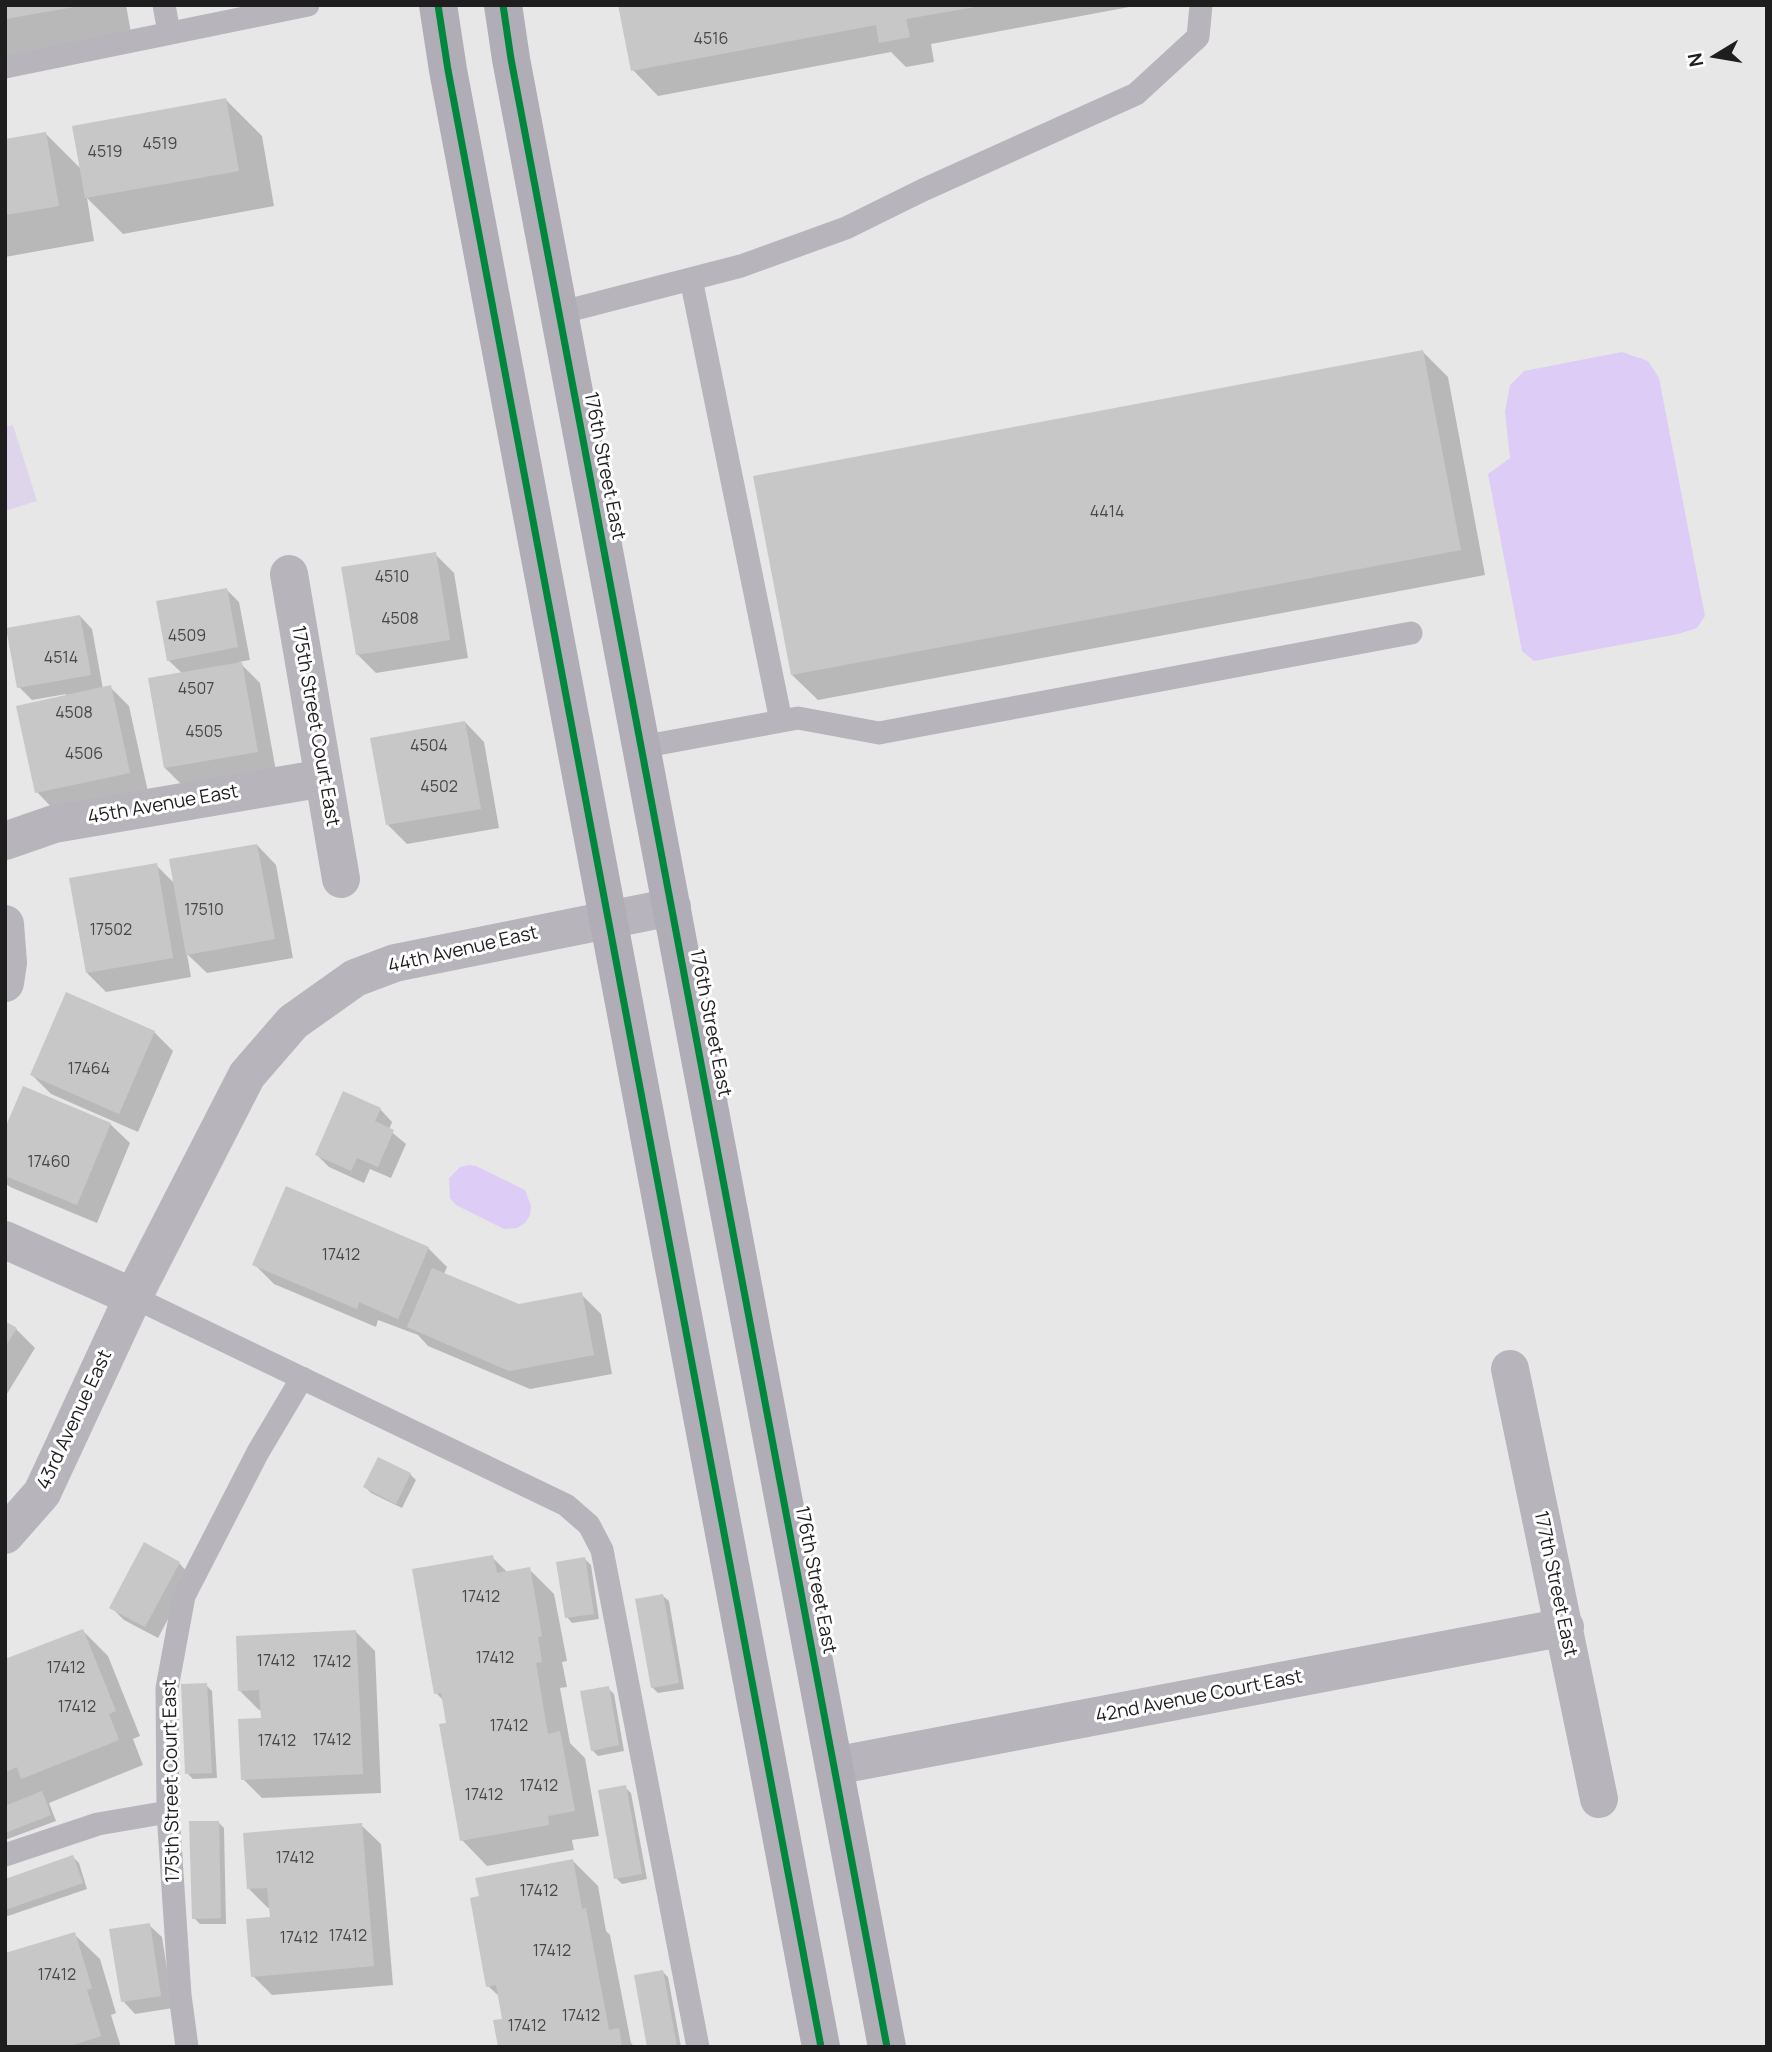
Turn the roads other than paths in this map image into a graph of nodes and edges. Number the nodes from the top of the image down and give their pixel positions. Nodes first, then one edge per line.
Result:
1 (164, 5) edge
2 (308, 5) edge
3 (438, 5) edge
4 (503, 5) edge
5 (1201, 5) edge
6 (169, 32) junction
7 (5, 67) edge
8 (691, 279) junction
9 (559, 313) junction
10 (289, 574) dead end
11 (1411, 633) dead end
12 (781, 722) junction
13 (641, 747) junction
14 (324, 778) junction
15 (5, 841) edge
16 (341, 879) dead end
17 (672, 906) junction
18 (609, 918) junction
19 (5, 924) edge
20 (5, 983) edge
21 (5, 1240) edge
22 (133, 1297) junction
23 (1510, 1369) dead end
24 (302, 1378) junction
25 (5, 1535) edge
26 (1565, 1627) junction
27 (834, 1766) junction
28 (1599, 1799) dead end
29 (168, 1812) junction
30 (5, 1855) edge
31 (187, 2047) edge
32 (698, 2047) edge
33 (821, 2047) edge
34 (887, 2047) edge

1 - 6 lane
2 - 6 lane
3 - 18 main road
4 - 9 main road, 176th Street East
5 - 8 lane
6 - 7 lane
8 - 9 lane
8 - 12 lane
9 - 13 main road, 176th Street East
10 - 14 street, 175th Street Court East
11 - 12 lane
12 - 13 lane
13 - 17 main road, 176th Street East
14 - 15 street, 45th Avenue East
14 - 16 street, 175th Street Court East
17 - 18 street, 44th Avenue East
17 - 27 main road, 176th Street East
18 - 22 street, 44th Avenue East
18 - 33 main road
19 - 20 street
21 - 22 street
22 - 24 lane
22 - 25 street, 43rd Avenue East
23 - 26 street, 177th Street East
24 - 29 lane, 175th Street Court East
24 - 32 lane
26 - 27 street, 42nd Avenue Court East
26 - 28 street, 177th Street East
27 - 34 main road, 176th Street East
29 - 30 lane
29 - 31 lane, 175th Street Court East

